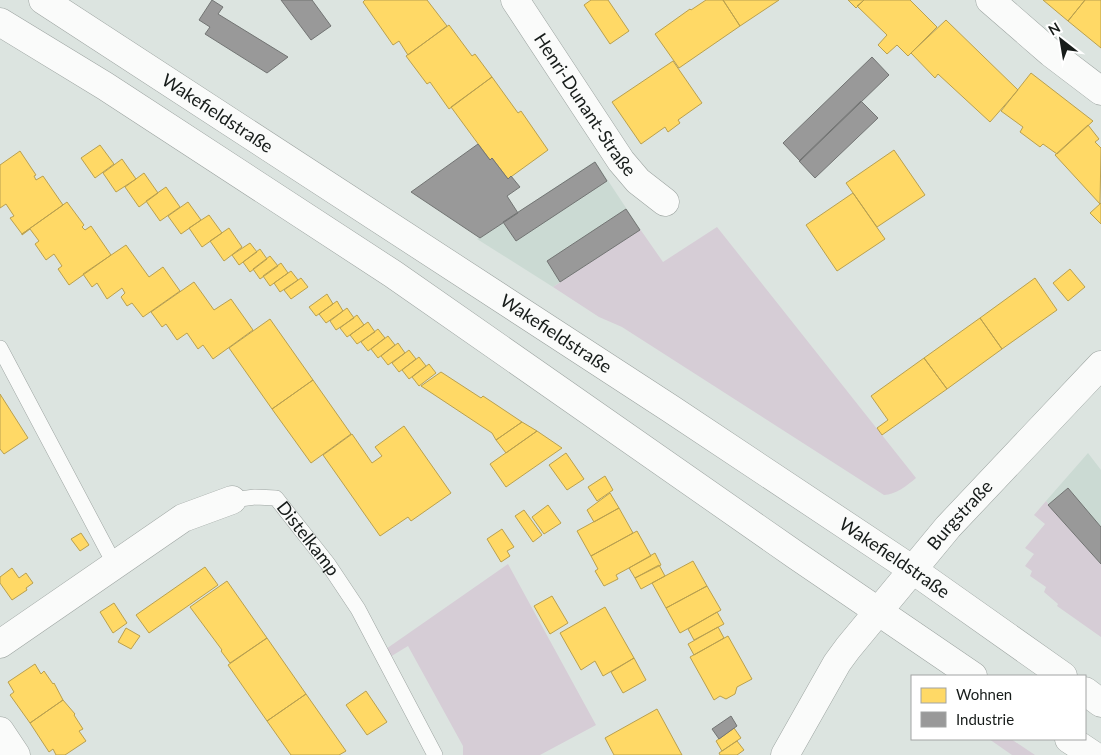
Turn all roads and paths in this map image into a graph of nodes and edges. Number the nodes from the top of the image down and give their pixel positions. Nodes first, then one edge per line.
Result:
1 (44, 0) edge
2 (515, 0) edge
3 (990, 0) edge
4 (0, 22) edge
5 (1101, 91) edge
6 (665, 202) dead end
7 (0, 348) edge
8 (1101, 365) edge
9 (232, 500) joint
10 (115, 565) junction
11 (912, 570) junction
12 (878, 611) junction
13 (0, 644) edge
14 (972, 675) edge
15 (1062, 675) edge
16 (1086, 692) edge
17 (1101, 703) edge
18 (0, 731) edge
19 (1070, 740) edge
20 (16, 755) edge
21 (435, 755) edge
22 (785, 755) edge
23 (1093, 755) edge

1 - 11 main road, Wakefieldstraße
2 - 6 main road, Henri-Dunant-Straße
3 - 5 main road
4 - 12 main road
7 - 10 lane
8 - 11 main road, Burgstraße
9 - 10 main road, Distelkamp
9 - 21 lane, Distelkamp
10 - 13 main road, Distelkamp
11 - 12 main road, Burgstraße
11 - 15 main road, Wakefieldstraße
12 - 14 main road
12 - 22 main road, Burgstraße
16 - 17 main road
18 - 20 main road
19 - 23 main road

